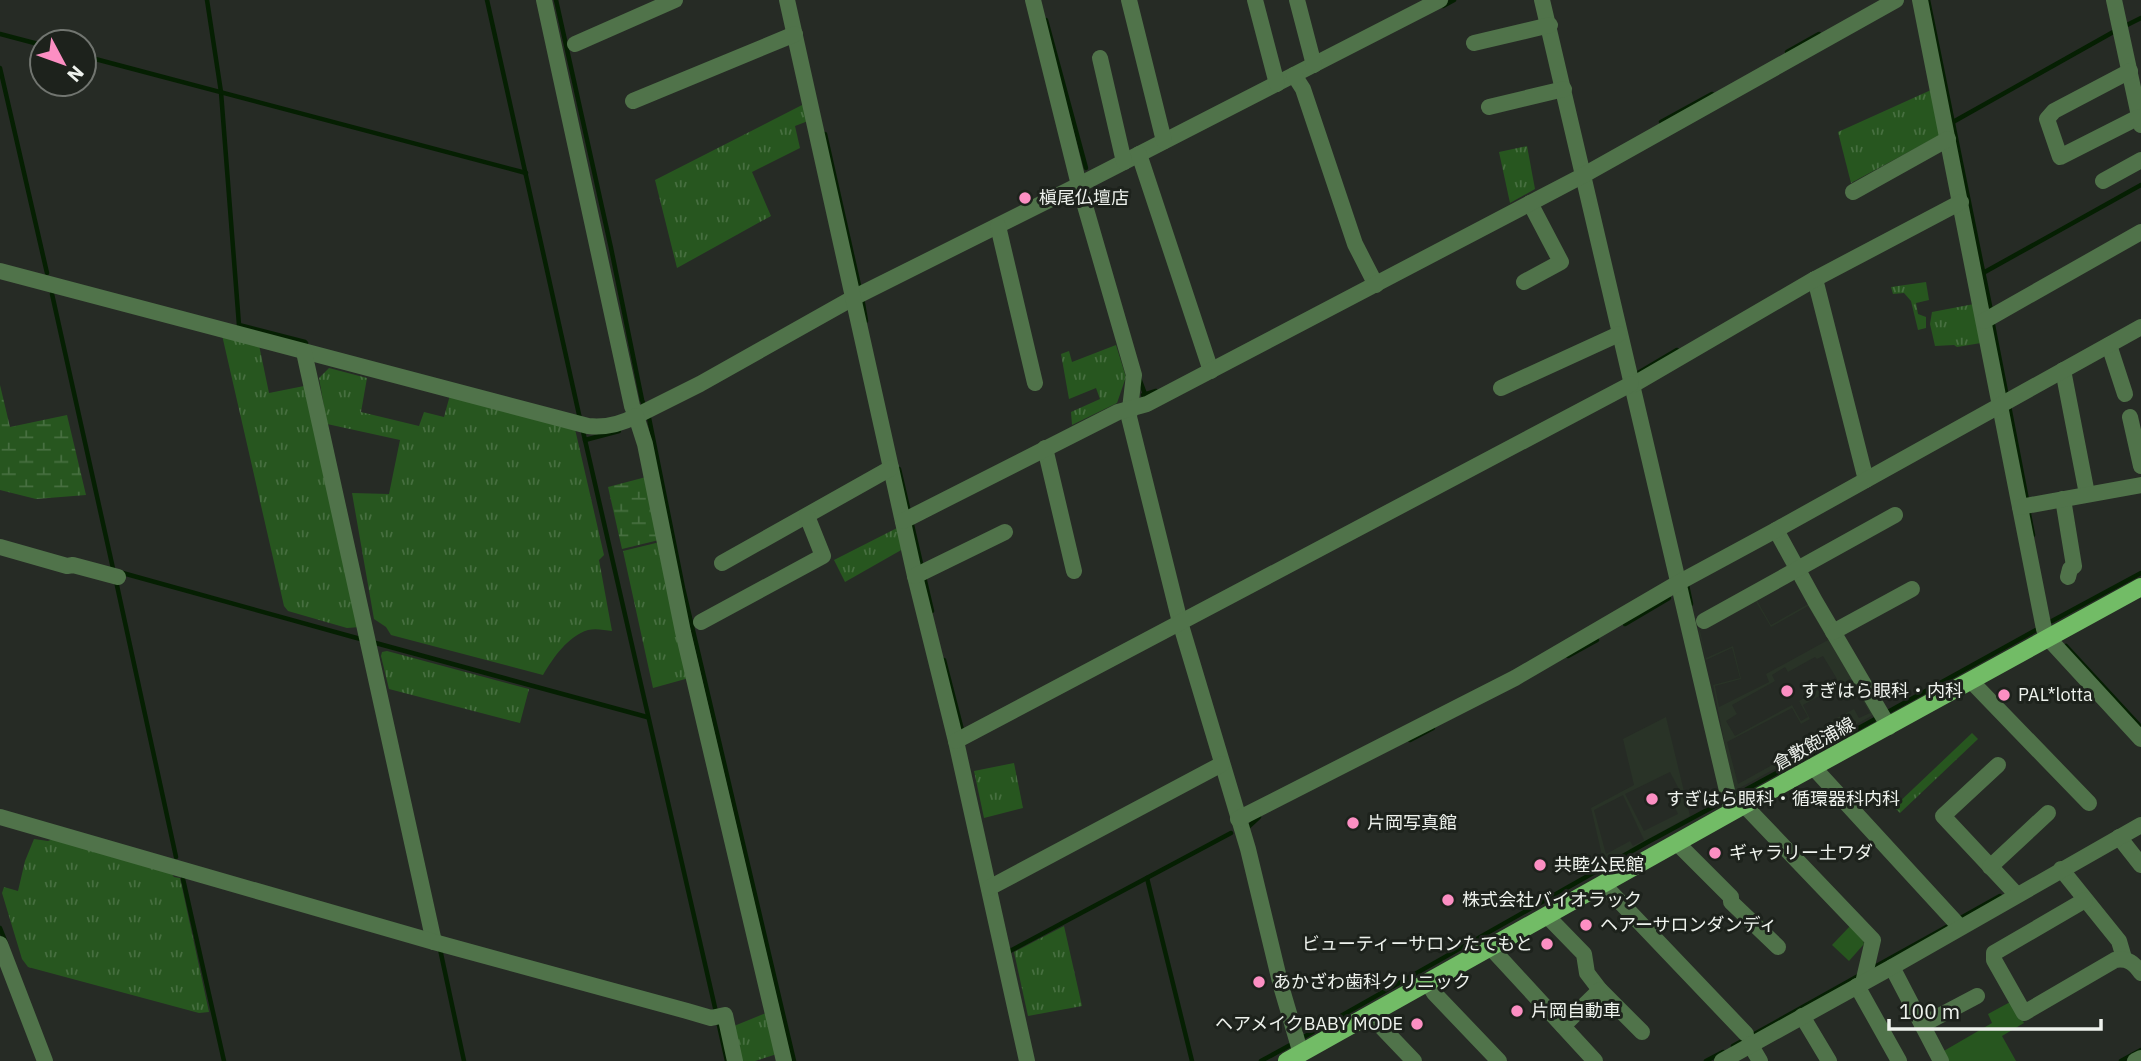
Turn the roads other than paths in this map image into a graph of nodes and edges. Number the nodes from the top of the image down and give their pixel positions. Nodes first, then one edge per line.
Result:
1 (544, 0) edge
2 (675, 0) edge
3 (787, 0) edge
4 (1033, 0) edge
5 (1129, 0) edge
6 (1255, 0) edge
7 (1297, 0) edge
8 (1440, 0) edge
9 (1542, 0) edge
10 (1896, 0) edge
11 (1920, 0) edge
12 (2114, 0) edge
13 (1550, 25) junction
14 (795, 34) junction
15 (1474, 43) dead end
16 (575, 44) dead end
17 (1100, 58) dead end
18 (2133, 64) edge
19 (1314, 65) junction
20 (1296, 78) junction
21 (1277, 84) junction
22 (1563, 89) junction
23 (633, 101) dead end
24 (1489, 107) dead end
25 (2140, 121) edge
26 (1948, 139) junction
27 (1164, 141) junction
28 (1136, 160) junction
29 (2141, 160) edge
30 (1587, 173) junction
31 (2103, 181) dead end
32 (1079, 185) junction
33 (1853, 192) dead end
34 (1960, 197) junction
35 (1530, 204) junction
36 (999, 230) junction
37 (2141, 232) edge
38 (0, 271) edge
39 (1815, 279) junction
40 (1374, 280) junction
41 (1524, 282) dead end
42 (857, 299) junction
43 (1989, 318) junction
44 (2141, 327) edge
45 (1619, 334) junction
46 (2111, 350) junction
47 (304, 352) junction
48 (1210, 366) junction
49 (2064, 376) junction
50 (1633, 382) junction
51 (1035, 383) dead end
52 (1501, 388) dead end
53 (2125, 394) dead end
54 (2005, 402) junction
55 (1130, 408) junction
56 (641, 417) junction
57 (2130, 417) dead end
58 (1045, 448) junction
59 (2141, 466) edge
60 (891, 468) junction
61 (1866, 480) junction
62 (2141, 485) edge
63 (2087, 494) junction
64 (2063, 499) junction
65 (2025, 506) junction
66 (1895, 515) dead end
67 (807, 516) junction
68 (908, 518) junction
69 (1005, 532) dead end
70 (1779, 534) junction
71 (0, 547) edge
72 (722, 563) dead end
73 (1796, 569) junction
74 (2075, 569) dead end
75 (1074, 571) dead end
76 (919, 574) junction
77 (115, 577) dead end
78 (1678, 583) junction
79 (1912, 589) dead end
80 (2138, 594) edge
81 (1183, 621) junction
82 (1704, 621) dead end
83 (701, 622) dead end
84 (1833, 632) junction
85 (2048, 638) junction
86 (1971, 681) junction
87 (1884, 718) junction
88 (2141, 740) edge
89 (956, 741) junction
90 (1222, 764) junction
91 (1998, 765) dead end
92 (1814, 768) junction
93 (2089, 803) dead end
94 (1738, 809) junction
95 (2048, 813) dead end
96 (0, 817) edge
97 (1238, 819) junction
98 (2141, 825) edge
99 (2119, 838) junction
100 (1677, 843) junction
101 (2141, 865) edge
102 (1990, 867) junction
103 (2061, 869) junction
104 (1603, 884) junction
105 (993, 886) junction
106 (2013, 891) junction
107 (2085, 900) junction
108 (1547, 916) junction
109 (1957, 923) junction
110 (433, 937) junction
111 (0, 944) edge
112 (1779, 947) dead end
113 (1491, 948) junction
114 (2124, 958) junction
115 (1892, 967) junction
116 (2141, 973) edge
117 (1863, 977) junction
118 (1428, 983) junction
119 (1600, 990) junction
120 (1977, 996) dead end
121 (1370, 1015) junction
122 (1802, 1016) junction
123 (1566, 1023) junction
124 (1923, 1025) junction
125 (1642, 1032) dead end
126 (1748, 1039) junction
127 (1299, 1052) edge
128 (2141, 1058) edge
129 (45, 1061) edge
130 (735, 1061) edge
131 (784, 1061) edge
132 (1027, 1061) edge
133 (1414, 1061) edge
134 (1499, 1061) edge
135 (1595, 1061) edge
136 (1722, 1061) edge
137 (1760, 1061) edge
138 (1829, 1061) edge
139 (1899, 1061) edge
140 (1941, 1061) edge
141 (2135, 1061) edge

1 - 56 street
2 - 16 street
3 - 14 street
4 - 32 street
5 - 27 street
6 - 21 street
7 - 19 street
8 - 19 street
9 - 13 street
10 - 30 street
11 - 26 street
12 - 18 street
13 - 15 street
13 - 22 street
14 - 23 street
14 - 42 street
17 - 28 street
18 - 25 street
18 - 25 street
19 - 20 street
20 - 21 street
20 - 40 street
21 - 27 street
22 - 24 street
22 - 30 street
26 - 33 street
26 - 34 street
27 - 28 street
28 - 32 street
28 - 48 street
29 - 31 street
30 - 35 street
30 - 45 street
32 - 36 street
32 - 55 street
34 - 39 street
34 - 43 street
35 - 40 street
35 - 41 street
36 - 42 street
36 - 51 street
37 - 43 street
38 - 47 street
39 - 50 street
39 - 61 street
40 - 48 street
42 - 56 street
42 - 60 street
43 - 54 street
44 - 46 street
45 - 50 street
45 - 52 street
46 - 49 street
46 - 53 street
47 - 56 street
47 - 110 street
48 - 55 street
49 - 54 street
49 - 63 street
50 - 78 street
50 - 81 street
54 - 61 street
54 - 65 street
55 - 58 street
55 - 81 street
56 - 131 street
57 - 59 street
58 - 68 street
58 - 75 street
60 - 67 street
60 - 68 street
61 - 70 street
62 - 63 street
63 - 64 street
64 - 65 street
64 - 74 street
65 - 85 street
66 - 73 street
67 - 72 street
67 - 83 street
68 - 76 street
69 - 76 street
70 - 73 street
70 - 78 street
71 - 77 street
73 - 82 street
73 - 84 street
76 - 89 street
78 - 94 street
78 - 97 street
79 - 84 street
80 - 85 main road, 倉敷飽浦線
81 - 89 street
81 - 90 street
84 - 87 street
85 - 86 main road, 倉敷飽浦線
85 - 88 street
86 - 87 main road, 倉敷飽浦線
86 - 93 street
87 - 92 main road, 倉敷飽浦線
89 - 105 street
90 - 97 street
90 - 105 street
91 - 102 street
92 - 94 main road, 倉敷飽浦線
92 - 109 street
94 - 100 main road, 倉敷飽浦線
94 - 117 street
95 - 102 street
96 - 110 street
97 - 127 street
98 - 99 street
99 - 101 street
99 - 103 street
100 - 104 main road, 倉敷飽浦線
100 - 112 street
102 - 106 street
103 - 106 street
103 - 107 street
104 - 108 main road, 倉敷飽浦線
104 - 126 street
105 - 132 street
106 - 109 street
107 - 114 street
107 - 114 street
108 - 113 main road, 倉敷飽浦線
108 - 119 street
109 - 115 street
110 - 130 street
111 - 129 street
113 - 118 main road, 倉敷飽浦線
113 - 123 street
114 - 116 street
115 - 117 street
115 - 124 street
117 - 122 street
117 - 139 street
118 - 121 main road, 倉敷飽浦線
118 - 134 street
119 - 123 street
119 - 125 street
120 - 124 street
121 - 127 main road, 倉敷飽浦線
121 - 133 street
122 - 126 street
122 - 138 street
123 - 135 street
124 - 140 street
126 - 136 street
126 - 137 street
128 - 141 street

